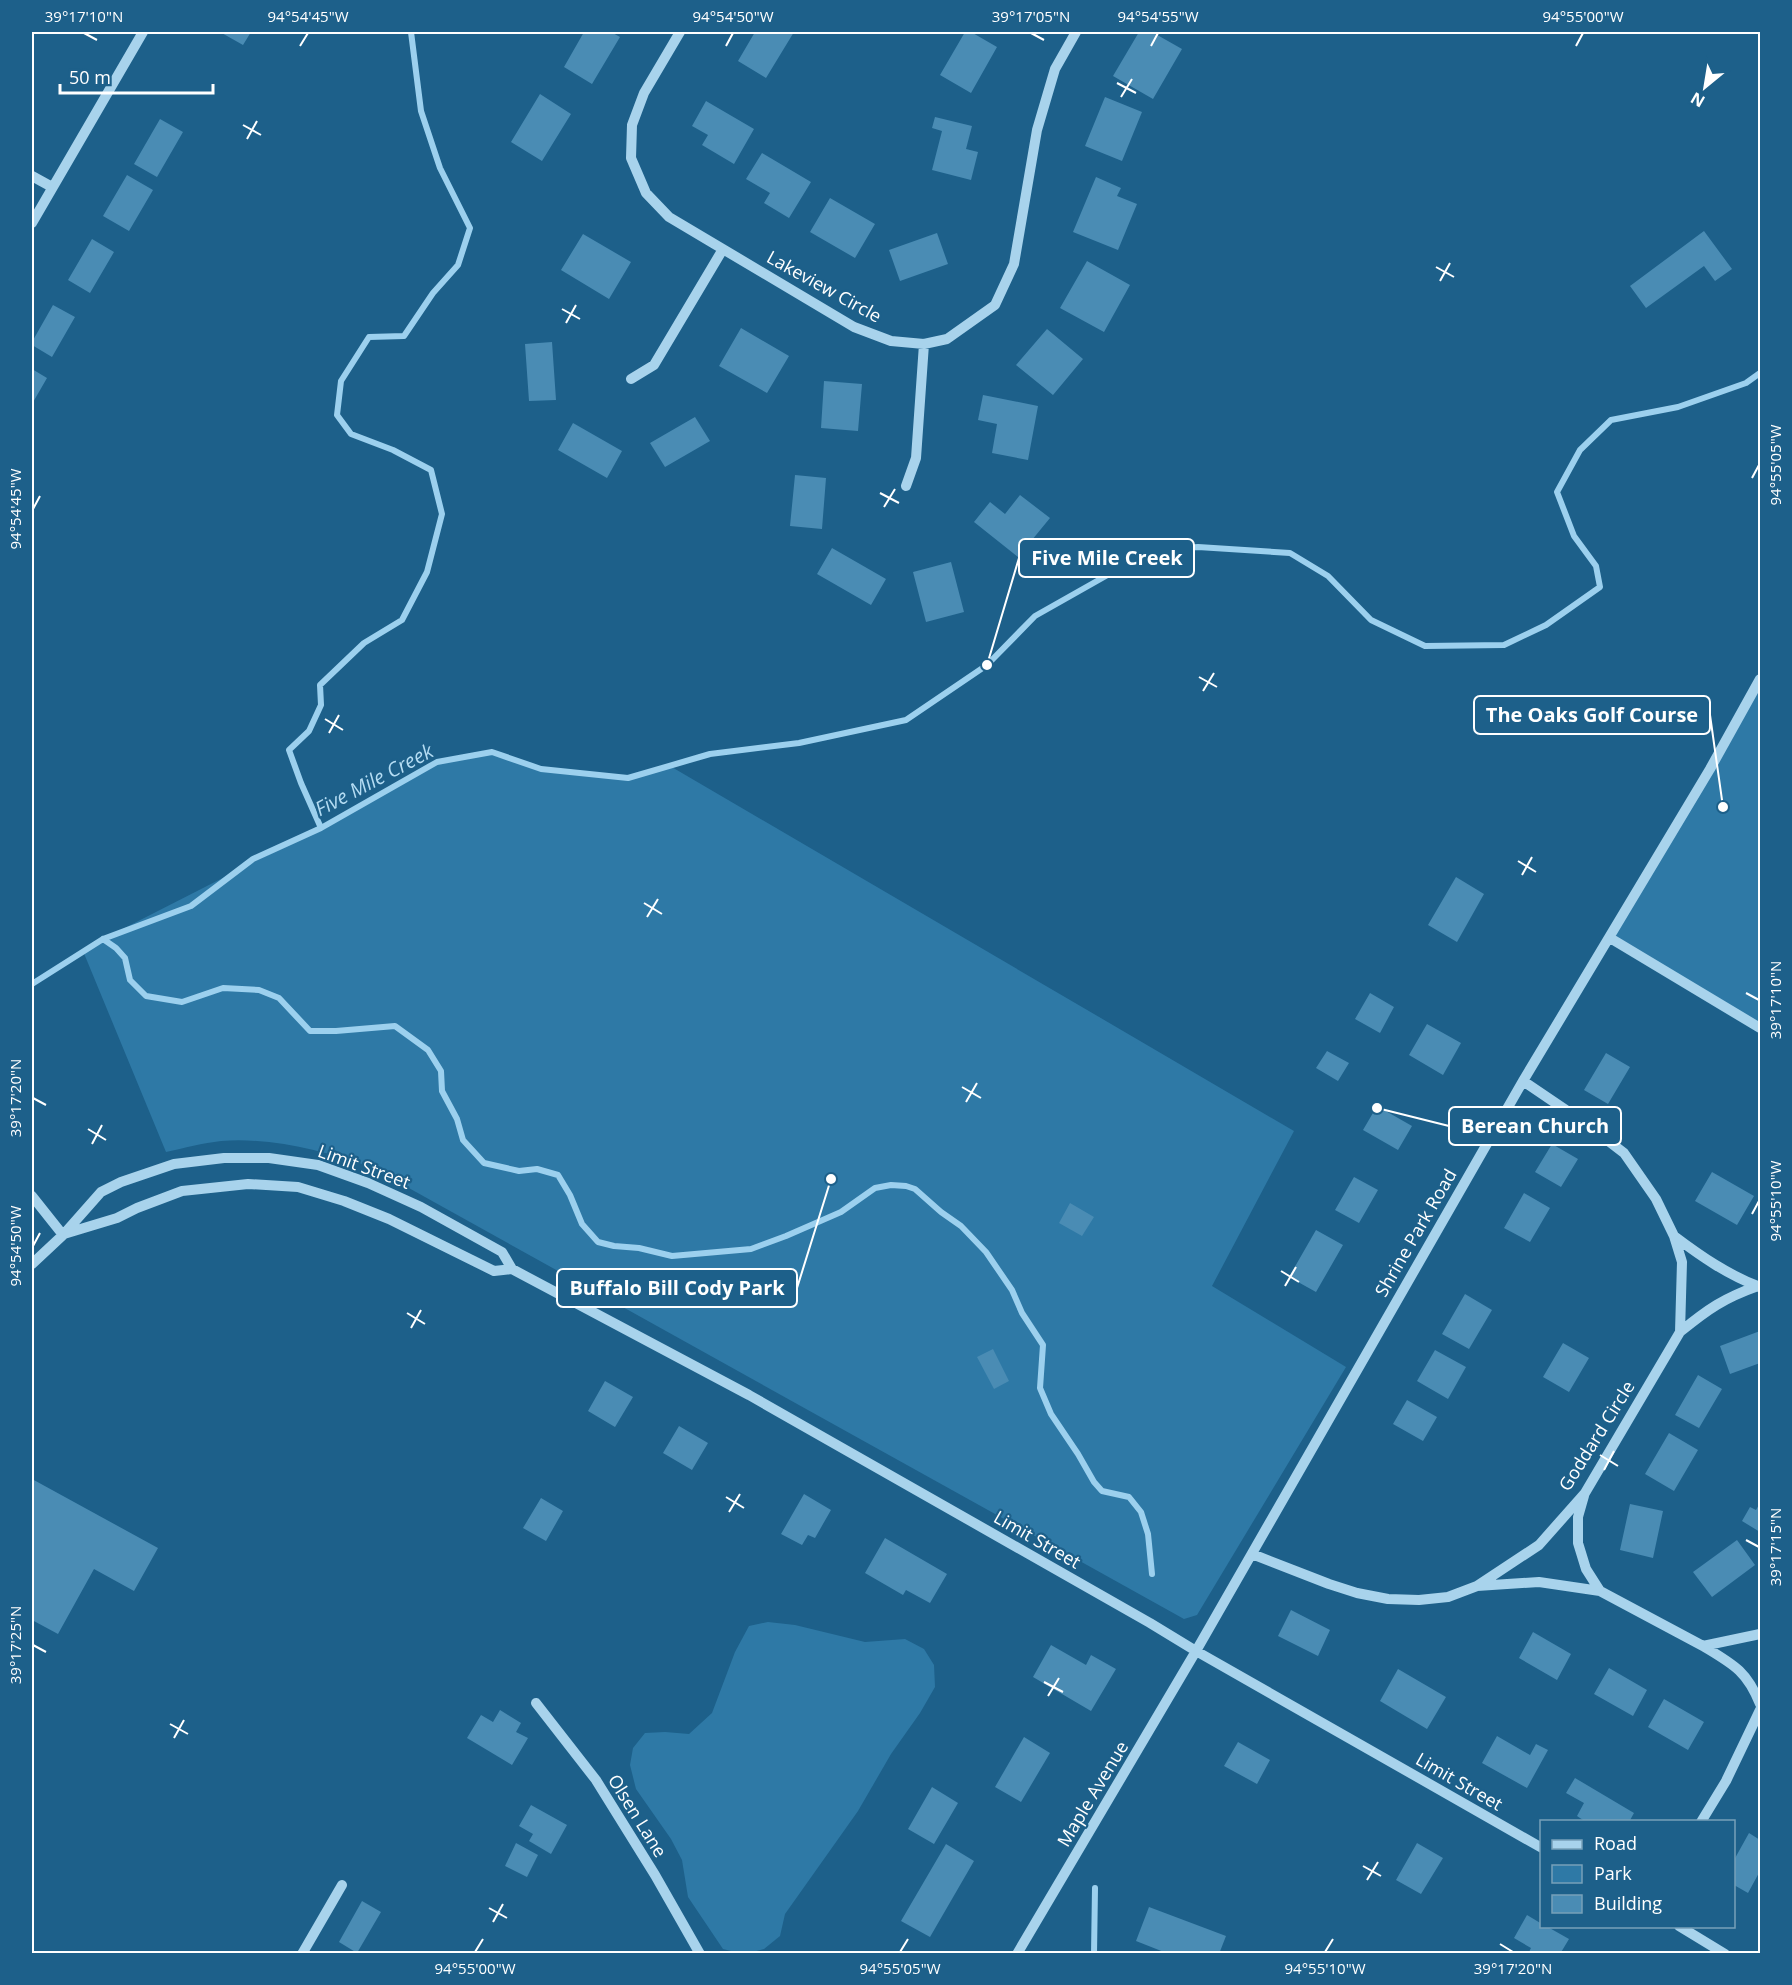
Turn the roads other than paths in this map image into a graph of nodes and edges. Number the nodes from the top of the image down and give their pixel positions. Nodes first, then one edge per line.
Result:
1 (143, 32) edge
2 (680, 32) edge
3 (1076, 32) edge
4 (32, 176) edge
5 (52, 187) junction
6 (32, 223) edge
7 (723, 249) junction
8 (924, 344) junction
9 (631, 379) dead end
10 (906, 486) dead end
11 (1761, 679) edge
12 (1610, 938) junction
13 (1761, 1028) edge
14 (1522, 1081) junction
15 (32, 1196) edge
16 (63, 1235) junction
17 (1674, 1236) junction
18 (32, 1264) edge
19 (512, 1269) junction
20 (1760, 1286) edge
21 (1680, 1332) junction
22 (1585, 1493) junction
23 (1252, 1554) junction
24 (1477, 1586) junction
25 (1600, 1591) junction
26 (1761, 1634) edge
27 (1703, 1646) junction
28 (1196, 1651) junction
29 (536, 1703) dead end
30 (1761, 1704) edge
31 (1761, 1710) edge
32 (1702, 1820) edge
33 (1540, 1847) edge
34 (342, 1885) dead end
35 (1681, 1928) edge
36 (302, 1953) edge
37 (700, 1953) edge
38 (1017, 1953) edge
39 (1725, 1953) edge

1 - 5 street
2 - 7 street, Lakeview Circle
3 - 8 street, Lakeview Circle
4 - 5 street
5 - 6 street
7 - 8 street, Lakeview Circle
7 - 9 street
8 - 10 street
11 - 12 street, Shrine Park Road
12 - 13 street
12 - 14 street, Shrine Park Road
14 - 17 street, Goddard Circle
14 - 23 street, Shrine Park Road
15 - 16 street
16 - 18 street
16 - 19 street, Limit Street
16 - 19 street, Limit Street
17 - 20 street
17 - 21 street, Goddard Circle
19 - 28 street, Limit Street
20 - 21 street
21 - 22 street, Goddard Circle
22 - 24 street, Goddard Circle
22 - 25 street
23 - 24 street, Goddard Circle
23 - 28 street, Shrine Park Road
24 - 25 street, Goddard Circle
25 - 27 street
26 - 27 street
27 - 30 street
28 - 33 street, Limit Street
28 - 38 street, Maple Avenue
29 - 37 street, Olsen Lane
31 - 32 street
34 - 36 street
35 - 39 street

